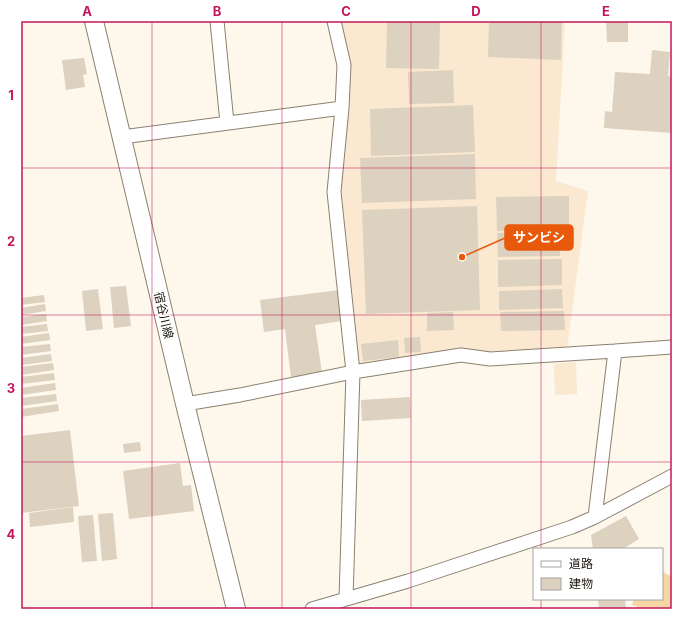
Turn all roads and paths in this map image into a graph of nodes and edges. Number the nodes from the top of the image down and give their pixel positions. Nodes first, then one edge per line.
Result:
1 (94, 21) edge
2 (217, 21) edge
3 (334, 21) edge
4 (342, 108) junction
5 (227, 123) junction
6 (122, 137) junction
7 (672, 347) edge
8 (615, 350) junction
9 (354, 372) junction
10 (185, 404) junction
11 (672, 476) edge
12 (595, 518) junction
13 (346, 599) junction
14 (236, 609) edge
15 (312, 609) edge

1 - 6 main road, 宿谷川線
2 - 5 street
3 - 4 street
4 - 5 street
4 - 9 street
5 - 6 street
6 - 10 main road, 宿谷川線
7 - 8 street
8 - 9 street
8 - 12 street
9 - 10 street
9 - 13 street
10 - 14 main road, 宿谷川線
11 - 12 street
12 - 13 street
13 - 15 street

